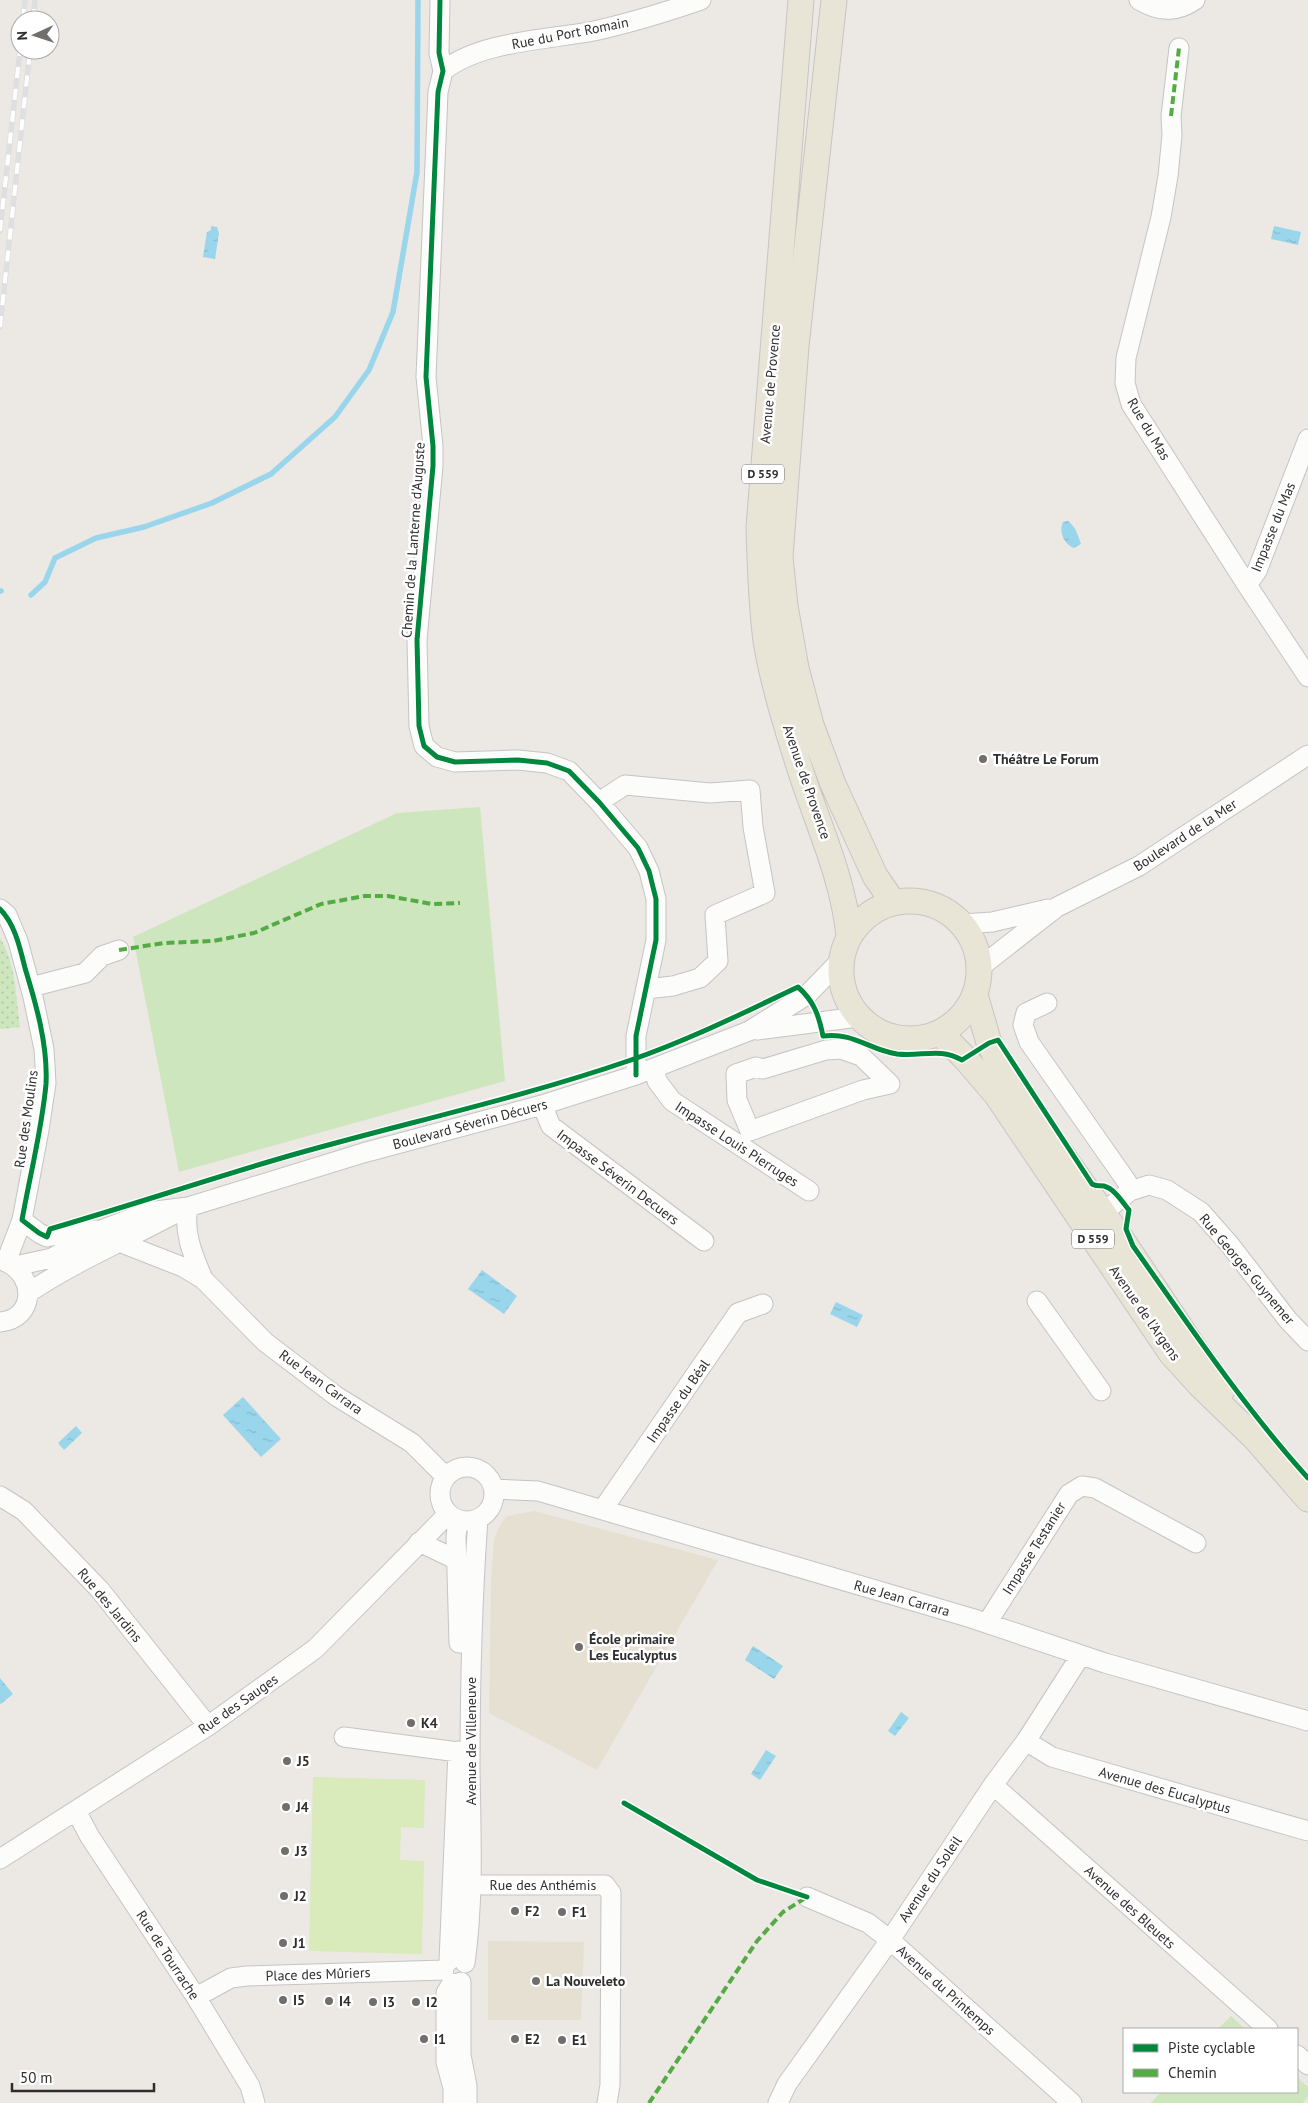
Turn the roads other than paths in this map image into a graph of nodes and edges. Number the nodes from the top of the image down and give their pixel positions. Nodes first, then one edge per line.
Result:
1 (440, 0) edge
2 (701, 0) edge
3 (801, 0) edge
4 (834, 0) edge
5 (1138, 0) edge
6 (1196, 0) edge
7 (1179, 48) dead end
8 (443, 71) junction
9 (1308, 439) edge
10 (1247, 585) junction
11 (1308, 677) edge
12 (1308, 755) edge
13 (599, 802) junction
14 (893, 902) junction
15 (1057, 907) junction
16 (0, 909) edge
17 (962, 924) junction
18 (849, 936) junction
19 (119, 950) dead end
20 (841, 960) junction
21 (979, 968) junction
22 (31, 987) junction
23 (646, 988) junction
24 (975, 995) junction
25 (1047, 1003) dead end
26 (858, 1017) junction
27 (749, 1031) junction
28 (940, 1033) junction
29 (654, 1068) junction
30 (764, 1069) joint
31 (636, 1075) junction
32 (542, 1105) junction
33 (1130, 1191) junction
34 (809, 1192) dead end
35 (188, 1207) junction
36 (22, 1220) junction
37 (1094, 1220) junction
38 (101, 1230) junction
39 (119, 1242) junction
40 (704, 1242) dead end
41 (7, 1263) edge
42 (203, 1279) junction
43 (28, 1293) junction
44 (1037, 1301) dead end
45 (763, 1304) dead end
46 (0, 1322) edge
47 (1306, 1333) edge
48 (1101, 1391) dead end
49 (445, 1476) junction
50 (494, 1490) junction
51 (0, 1496) edge
52 (1308, 1499) edge
53 (602, 1509) junction
54 (453, 1517) junction
55 (478, 1518) junction
56 (419, 1542) junction
57 (1196, 1543) dead end
58 (457, 1560) junction
59 (987, 1622) junction
60 (1080, 1655) junction
61 (1308, 1721) edge
62 (208, 1726) junction
63 (344, 1737) dead end
64 (1026, 1741) junction
65 (458, 1752) junction
66 (993, 1785) junction
67 (76, 1811) junction
68 (1308, 1831) edge
69 (0, 1859) edge
70 (472, 1885) junction
71 (806, 1896) dead end
72 (890, 1940) junction
73 (454, 1972) junction
74 (196, 1997) junction
75 (1267, 2028) edge
76 (1298, 2056) edge
77 (1308, 2064) edge
78 (255, 2103) edge
79 (453, 2103) edge
80 (467, 2103) edge
81 (607, 2103) edge
82 (778, 2103) edge
83 (1072, 2103) edge

1 - 8 street, Chemin de la Lanterne d'Auguste
2 - 8 street, Rue du Port Romain
3 - 18 main road, Avenue de Provence / D 559
4 - 14 main road, Avenue de Provence / D 559
5 - 6 street
7 - 10 street, Rue du Mas
8 - 13 street, Chemin de la Lanterne d'Auguste
9 - 10 street, Impasse du Mas
10 - 11 street, Rue du Mas
12 - 15 street, Boulevard de la Mer
13 - 23 street, Chemin de la Lanterne d'Auguste
13 - 23 street
14 - 17 main road
14 - 18 main road
15 - 17 street, Boulevard de la Mer
15 - 21 street, Boulevard de la Mer
16 - 22 street, Rue des Moulins
17 - 21 main road
18 - 20 main road
19 - 22 street
20 - 26 main road
20 - 27 street, Boulevard Séverin Décuers
21 - 24 main road
22 - 36 street, Rue des Moulins
23 - 31 street, Chemin de la Lanterne d'Auguste
24 - 28 main road
24 - 37 main road, Avenue de l'Argens / D 559
25 - 33 street
26 - 27 street, Boulevard Séverin Décuers
26 - 28 main road
27 - 29 street, Boulevard Séverin Décuers
28 - 37 main road, Avenue de l'Argens / D 559
29 - 31 street, Boulevard Séverin Décuers
29 - 34 street, Impasse Louis Pierruges
30 - 30 street
31 - 32 street, Boulevard Séverin Décuers
32 - 35 street, Boulevard Séverin Décuers
32 - 40 street, Impasse Séverin Decuers
33 - 37 street
33 - 47 street, Rue Georges Guynemer
35 - 38 street, Boulevard Séverin Décuers
35 - 39 street, Boulevard Séverin Décuers
35 - 42 street, Rue Jean Carrara
36 - 38 street
36 - 41 street, Rue des Moulins
37 - 52 main road, Avenue de l'Argens / D 559
38 - 41 street, Boulevard Séverin Décuers
39 - 42 street, Rue Jean Carrara
39 - 43 street, Boulevard Séverin Décuers
41 - 43 street
42 - 49 street, Rue Jean Carrara
43 - 46 street
44 - 48 street
45 - 53 street, Impasse du Béal
49 - 50 street
49 - 54 street
50 - 53 street, Rue Jean Carrara
50 - 55 street
51 - 62 street, Rue des Jardins
53 - 59 street, Rue Jean Carrara
54 - 55 street
54 - 56 street, Rue des Sauges
54 - 58 street, Avenue de Villeneuve
55 - 70 street, Avenue de Villeneuve
56 - 58 street
56 - 62 street, Rue des Sauges
57 - 59 street, Impasse Testanier
58 - 65 street, Avenue de Villeneuve
59 - 60 street, Rue Jean Carrara
60 - 61 street, Rue Jean Carrara
60 - 64 street, Avenue du Soleil
62 - 67 street, Rue des Sauges
63 - 65 street
64 - 66 street, Avenue du Soleil
64 - 68 street, Avenue des Eucalyptus
65 - 73 street, Avenue de Villeneuve
66 - 72 street, Avenue du Soleil
66 - 75 street, Avenue des Bleuets
67 - 69 street, Rue des Sauges
67 - 74 street, Rue de Tourrache
70 - 73 street, Avenue de Villeneuve
70 - 81 street, Rue des Anthémis
71 - 72 street, Avenue du Printemps
72 - 82 street, Avenue du Soleil
72 - 83 street, Avenue du Printemps
73 - 74 street, Place des Mûriers
73 - 79 street, Avenue de Villeneuve
73 - 80 street, Avenue de Villeneuve
74 - 78 street, Rue de Tourrache
76 - 77 street

